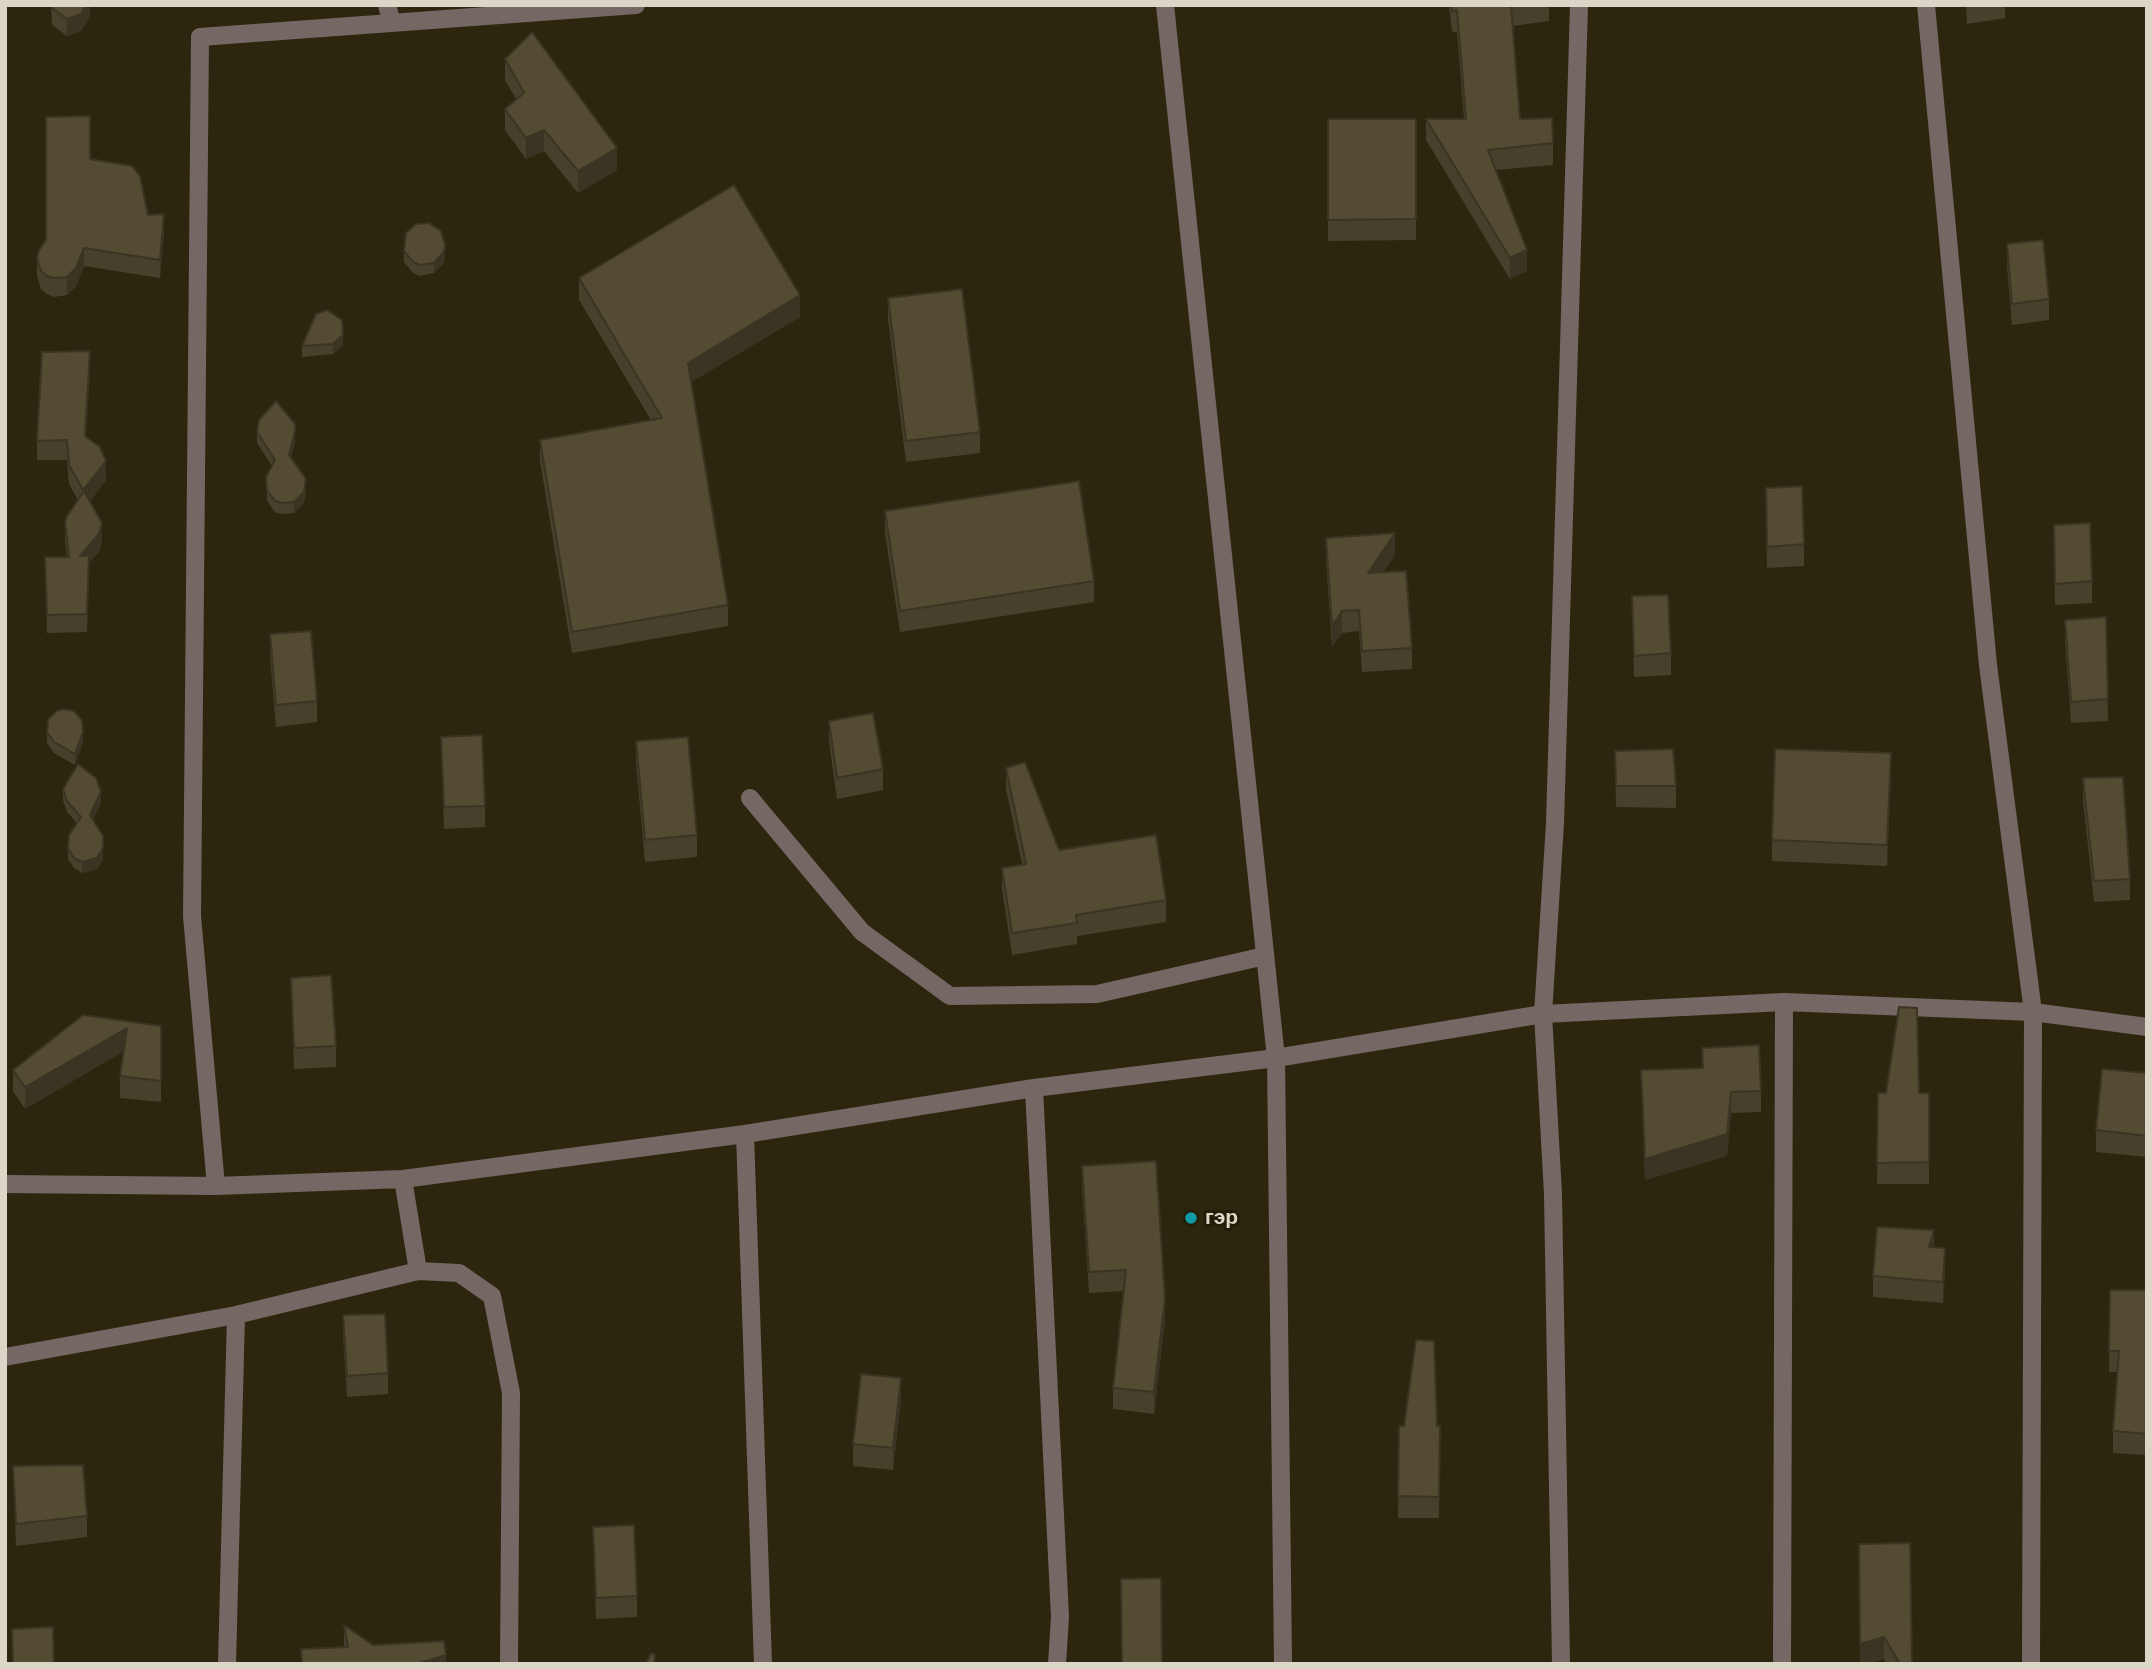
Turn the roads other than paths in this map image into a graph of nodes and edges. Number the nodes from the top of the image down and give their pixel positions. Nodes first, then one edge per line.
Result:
1 (387, 5) edge
2 (636, 5) edge
3 (1165, 5) edge
4 (1579, 5) edge
5 (1926, 5) edge
6 (392, 23) junction
7 (750, 798) dead end
8 (1265, 956) junction
9 (1784, 1002) junction
10 (2033, 1013) junction
11 (1543, 1014) junction
12 (2147, 1027) edge
13 (1276, 1058) junction
14 (1034, 1088) junction
15 (746, 1134) junction
16 (402, 1179) junction
17 (5, 1184) edge
18 (216, 1186) junction
19 (418, 1271) junction
20 (236, 1315) junction
21 (5, 1357) edge
22 (227, 1664) edge
23 (509, 1664) edge
24 (763, 1664) edge
25 (1057, 1664) edge
26 (1283, 1664) edge
27 (1561, 1664) edge
28 (1782, 1664) edge
29 (2031, 1664) edge

1 - 6 street
2 - 6 street
3 - 8 street
4 - 11 street
5 - 10 street
6 - 18 street
7 - 8 street
8 - 13 street
9 - 10 street
9 - 11 street
9 - 28 street
10 - 12 street
10 - 29 street
11 - 13 street
11 - 27 street
13 - 14 street
13 - 26 street
14 - 15 street
14 - 25 street
15 - 16 street
15 - 24 street
16 - 18 street
16 - 19 street
17 - 18 street
19 - 20 street
19 - 23 street
20 - 21 street
20 - 22 street

